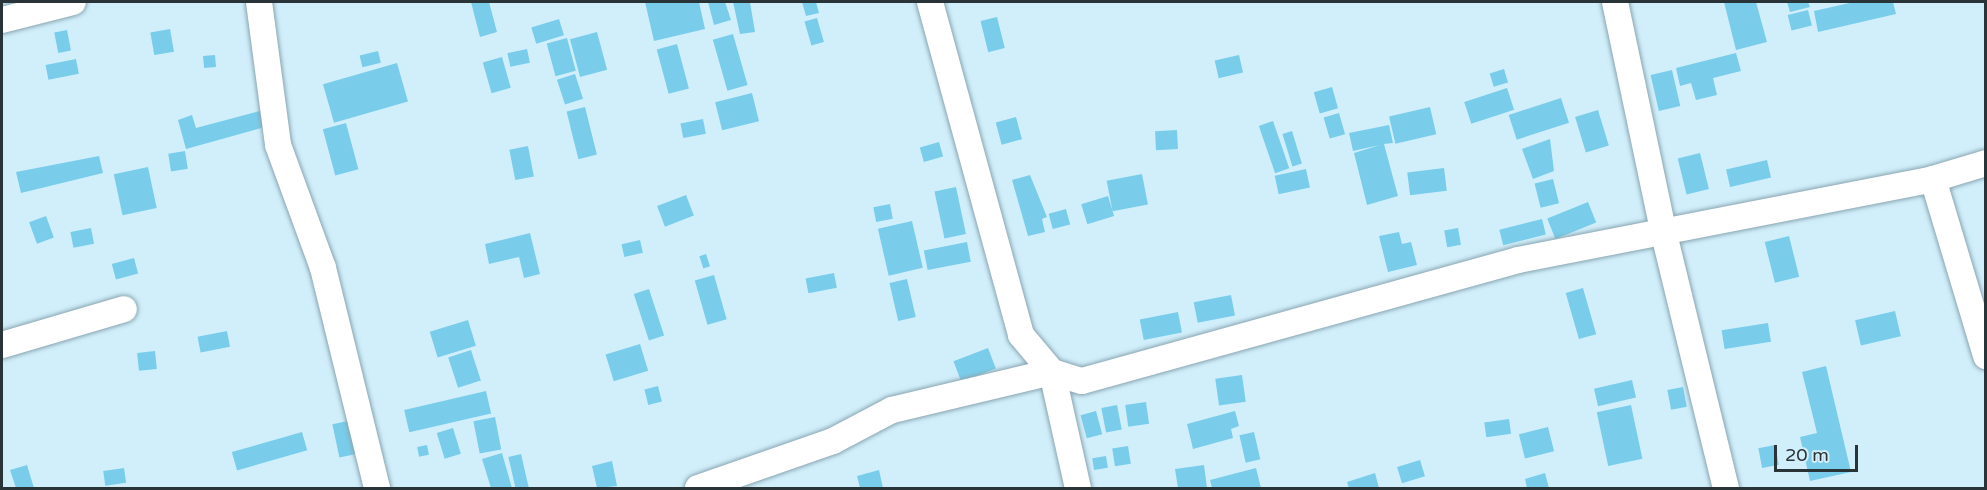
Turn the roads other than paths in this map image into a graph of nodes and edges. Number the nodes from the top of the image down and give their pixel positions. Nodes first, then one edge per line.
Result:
1 (73, 2) edge
2 (259, 2) edge
3 (930, 2) edge
4 (1615, 2) edge
5 (2, 20) edge
6 (1986, 163) edge
7 (1933, 179) junction
8 (1663, 230) junction
9 (124, 309) dead end
10 (2, 345) edge
11 (1986, 356) edge
12 (1052, 372) junction
13 (377, 489) edge
14 (698, 489) edge
15 (1078, 489) edge
16 (1726, 489) edge

1 - 5 street
2 - 13 street
3 - 12 street
4 - 8 street
6 - 7 street
7 - 8 street
7 - 11 street
8 - 12 street
8 - 16 street
9 - 10 street
12 - 14 street
12 - 15 street

